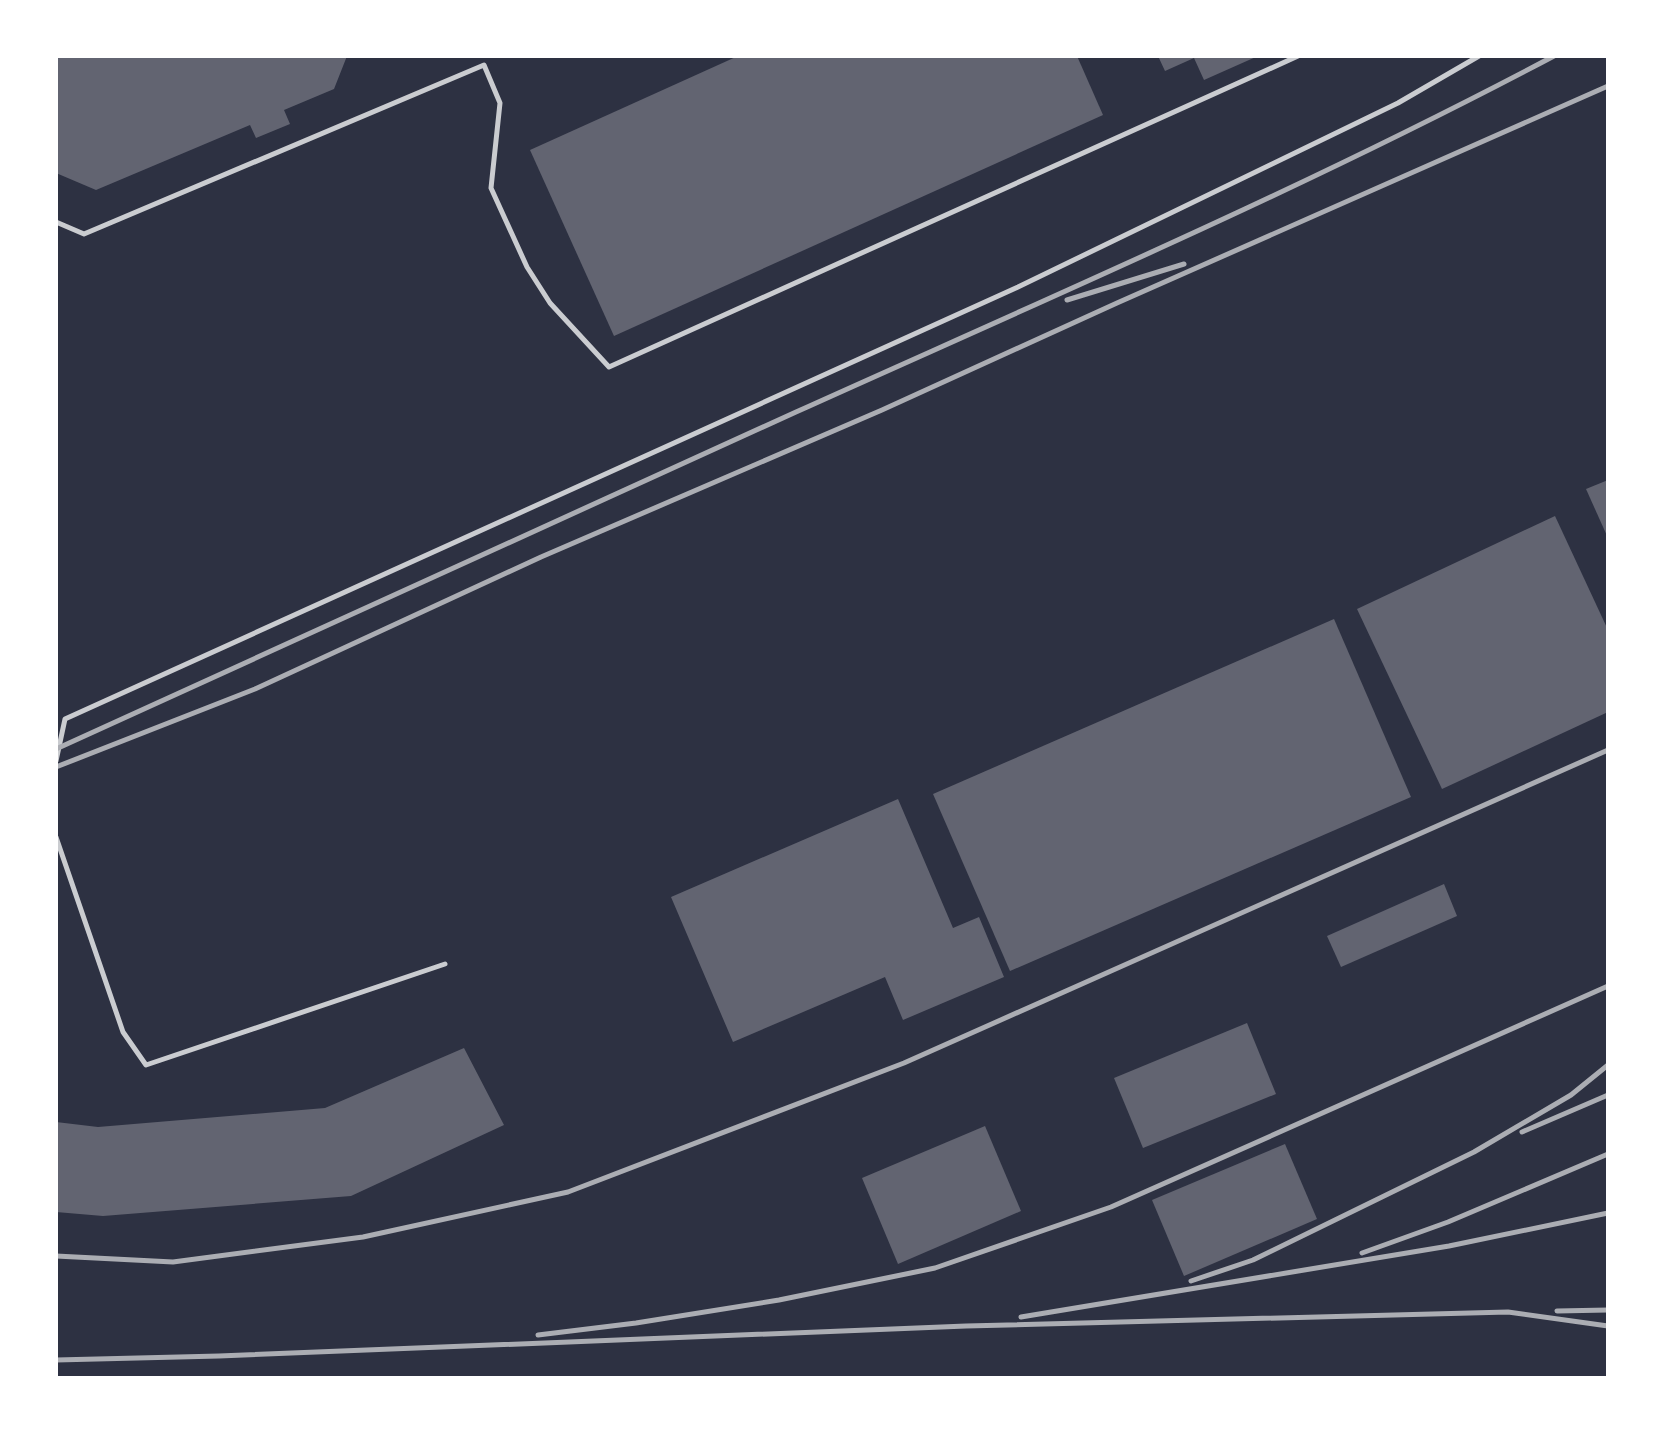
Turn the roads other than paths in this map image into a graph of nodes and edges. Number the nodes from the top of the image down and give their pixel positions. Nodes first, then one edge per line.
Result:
1 (1298, 56) edge
2 (1479, 56) edge
3 (56, 222) edge
4 (56, 761) edge
5 (56, 837) edge
6 (445, 964) dead end

1 - 3 lane
2 - 4 lane
5 - 6 lane

